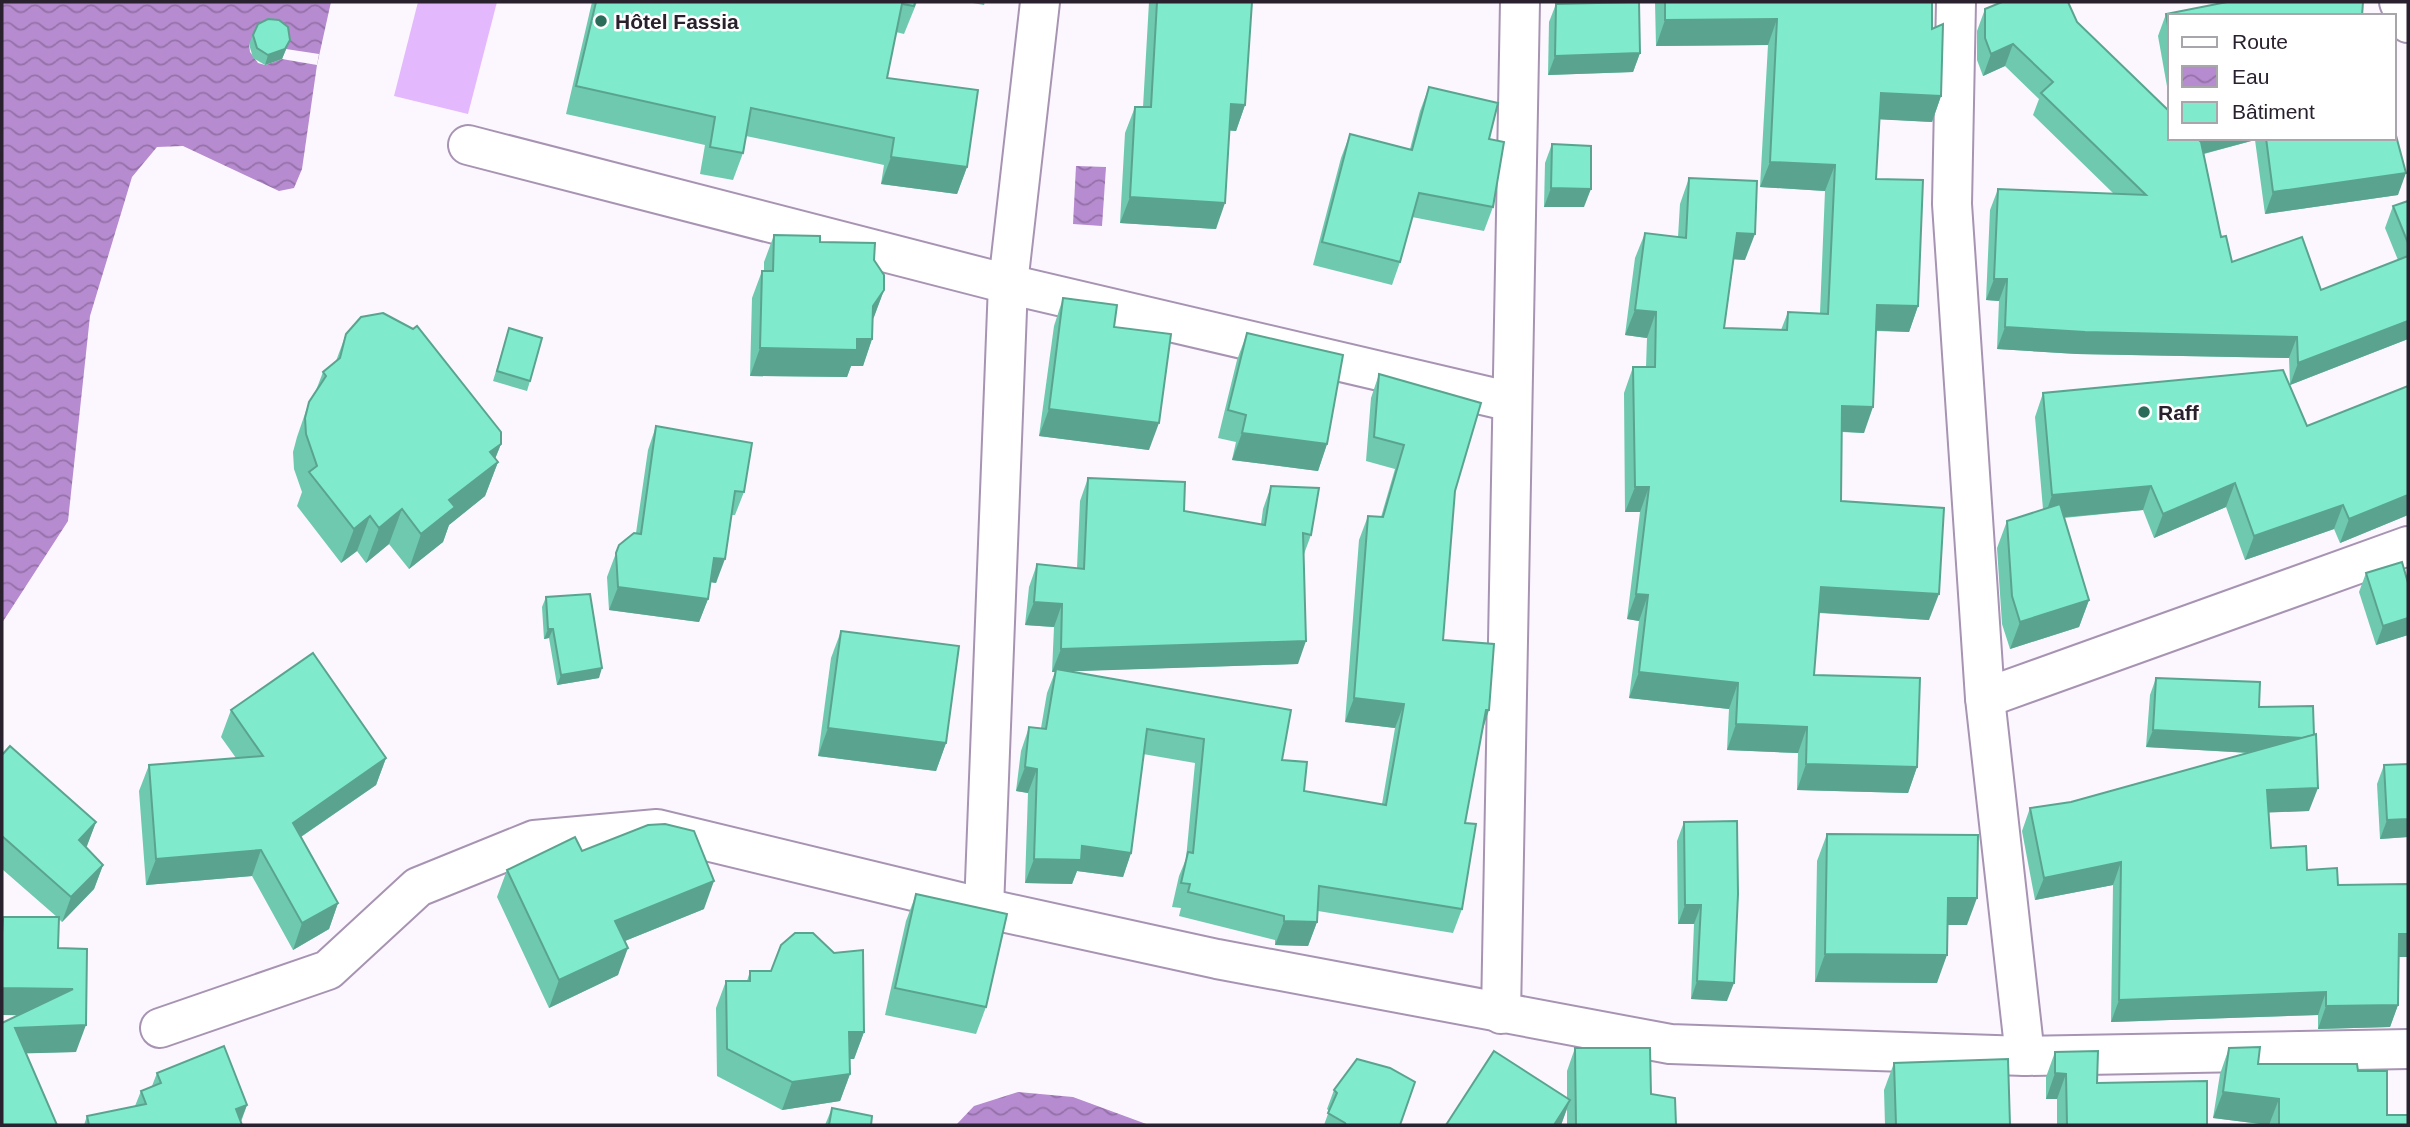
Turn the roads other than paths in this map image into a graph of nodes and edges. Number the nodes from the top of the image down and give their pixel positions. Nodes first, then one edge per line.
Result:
1 (1040, 2) edge
2 (1520, 2) edge
3 (1956, 2) edge
4 (2399, 2) edge
5 (2408, 23) edge
6 (468, 145) dead end
7 (1008, 284) junction
8 (1512, 402) junction
9 (2408, 546) edge
10 (1985, 698) junction
11 (984, 908) junction
12 (1501, 1014) junction
13 (160, 1028) dead end
14 (2408, 1049) edge
15 (2025, 1056) junction

1 - 7 street
2 - 8 street
3 - 10 street
4 - 5 street
6 - 7 street
7 - 8 street
7 - 11 street
8 - 12 street
9 - 10 street
10 - 15 street
11 - 12 street
11 - 13 street
12 - 15 street
14 - 15 street

